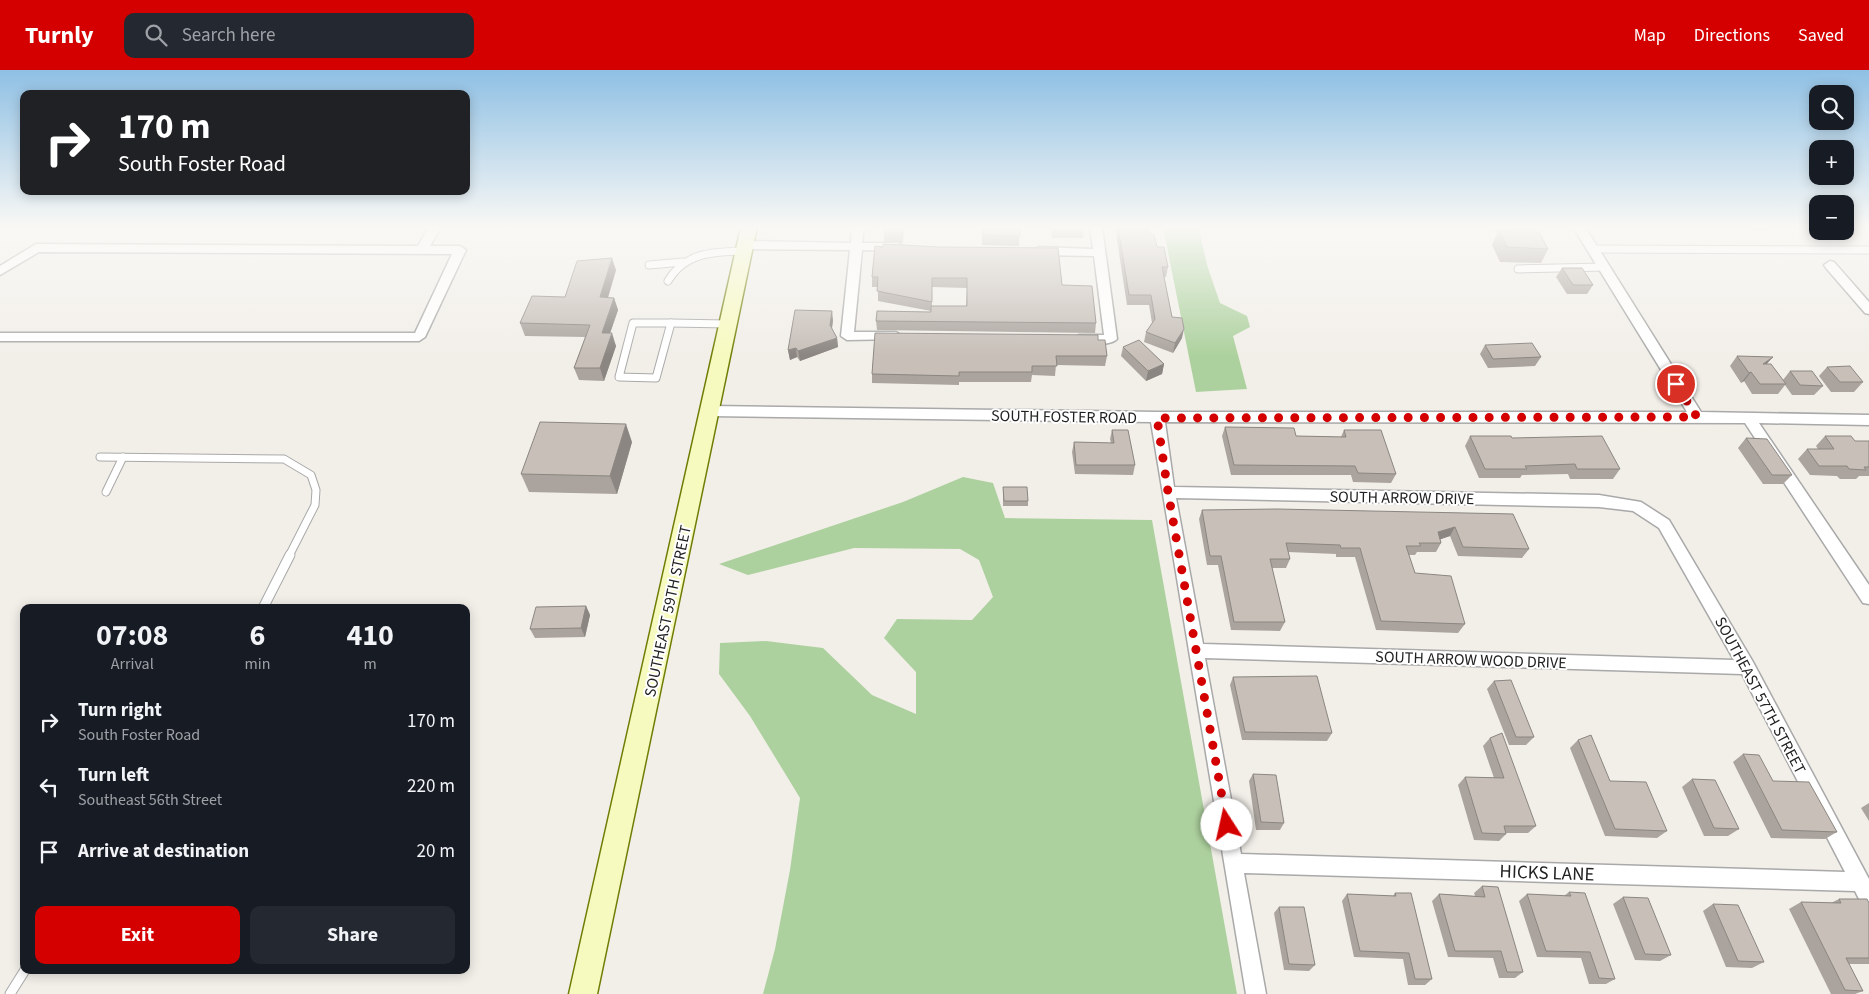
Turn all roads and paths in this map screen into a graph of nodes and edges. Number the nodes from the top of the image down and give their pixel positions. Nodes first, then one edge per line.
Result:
1 (451, 270) edge
2 (673, 270) edge
3 (740, 270) edge
4 (854, 270) edge
5 (1102, 270) edge
6 (1606, 270) edge
7 (1834, 270) edge
8 (668, 281) dead end
9 (1869, 310) edge
10 (671, 323) junction
11 (728, 324) junction
12 (905, 336) edge
13 (0, 337) edge
14 (1062, 338) edge
15 (710, 411) junction
16 (1697, 417) junction
17 (1157, 418) junction
18 (1749, 418) junction
19 (1869, 420) edge
20 (100, 457) dead end
21 (123, 457) junction
22 (106, 492) dead end
23 (1168, 492) junction
24 (1636, 506) joint
25 (1869, 598) edge
26 (264, 604) edge
27 (1196, 651) junction
28 (1747, 667) junction
29 (1234, 863) junction
30 (1865, 890) edge
31 (22, 974) edge
32 (10, 994) edge
33 (584, 994) edge
34 (1256, 994) edge

1 - 13 street
2 - 8 lane
3 - 11 main road, SOUTHEAST 59TH STREET
4 - 12 street
5 - 14 street
6 - 16 street
7 - 9 street
10 - 10 lane
10 - 11 lane
11 - 15 main road, SOUTHEAST 59TH STREET
15 - 17 street, SOUTH FOSTER ROAD
15 - 33 main road, SOUTHEAST 59TH STREET
16 - 17 street, SOUTH FOSTER ROAD
16 - 18 street, SOUTH FOSTER ROAD
17 - 23 street
18 - 19 street, SOUTH FOSTER ROAD
18 - 25 street
20 - 21 lane
21 - 22 lane
21 - 26 lane
23 - 24 street, SOUTH ARROW DRIVE
23 - 27 street
24 - 28 street, SOUTHEAST 57TH STREET
27 - 28 street, SOUTH ARROW WOOD DRIVE
27 - 29 street
28 - 30 street, SOUTHEAST 57TH STREET
29 - 30 street, HICKS LANE
29 - 34 street
31 - 32 lane

